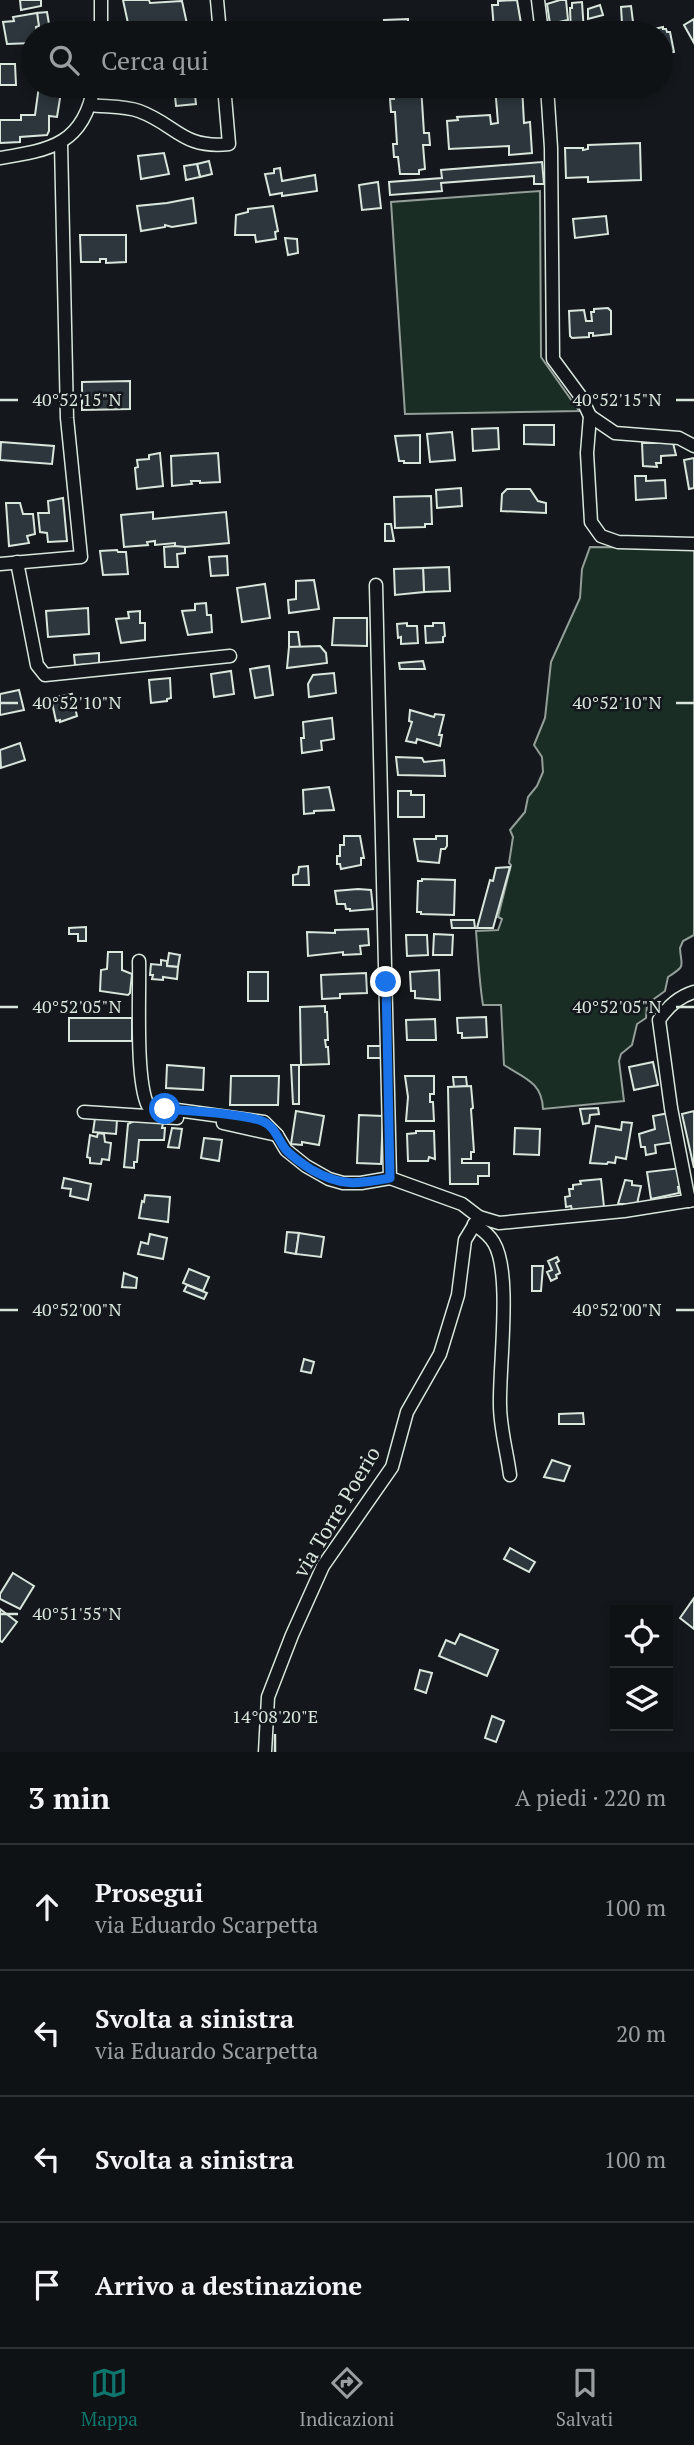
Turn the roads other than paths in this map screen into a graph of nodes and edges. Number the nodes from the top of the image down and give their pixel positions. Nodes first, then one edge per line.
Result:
1 (101, 0) edge
2 (218, 0) edge
3 (538, 0) edge
4 (101, 21) edge
5 (219, 21) edge
6 (541, 21) edge
7 (91, 98) edge
8 (225, 98) edge
9 (548, 98) edge
10 (90, 105) junction
11 (61, 143) junction
12 (0, 158) edge
13 (590, 416) junction
14 (694, 446) edge
15 (694, 544) edge
16 (17, 562) junction
17 (0, 564) edge
18 (376, 584) dead end
19 (230, 656) dead end
20 (139, 961) dead end
21 (694, 992) edge
22 (84, 1112) dead end
23 (277, 1135) junction
24 (390, 1178) junction
25 (692, 1201) edge
26 (477, 1221) junction
27 (510, 1475) dead end
28 (265, 1752) edge

1 - 4 street
2 - 5 street
3 - 6 street
7 - 10 street
8 - 10 street
9 - 13 street
10 - 11 street
11 - 12 street
11 - 16 street
13 - 14 street
13 - 15 street
16 - 17 street
16 - 19 street
18 - 24 street
20 - 23 street
21 - 25 street
22 - 23 street
23 - 24 street
24 - 26 street
25 - 26 street
26 - 27 street
26 - 28 street, via Torre Poerio

